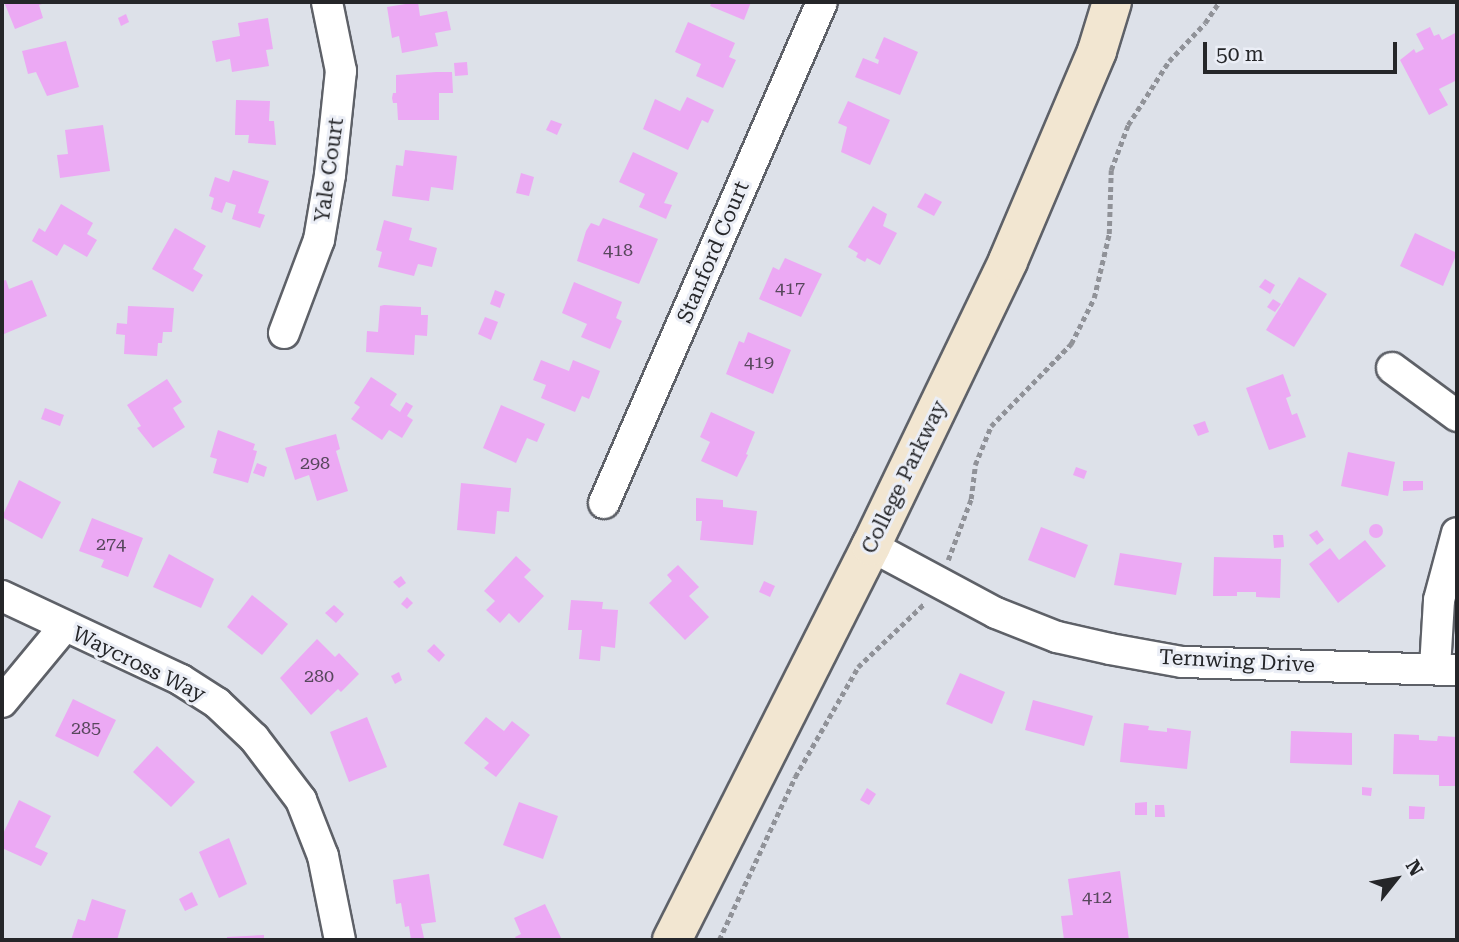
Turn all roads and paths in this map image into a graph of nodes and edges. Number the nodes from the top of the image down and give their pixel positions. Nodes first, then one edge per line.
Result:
1 (327, 2) edge
2 (821, 2) edge
3 (1112, 2) edge
4 (1219, 2) edge
5 (284, 333) dead end
6 (1392, 368) dead end
7 (1457, 416) edge
8 (604, 503) dead end
9 (1457, 533) edge
10 (871, 546) junction
11 (949, 559) dead end
12 (2, 596) edge
13 (924, 604) dead end
14 (64, 627) junction
15 (1446, 669) edge
16 (2, 702) edge
17 (340, 940) edge
18 (672, 940) edge
19 (719, 940) edge

1 - 5 street, Yale Court
2 - 8 street, Stanford Court
3 - 10 main road, College Parkway
4 - 11 path
6 - 7 street
9 - 15 street
10 - 15 street, Ternwing Drive
10 - 18 main road, College Parkway
12 - 14 street, Waycross Way
13 - 19 path
14 - 16 street
14 - 17 street, Waycross Way

